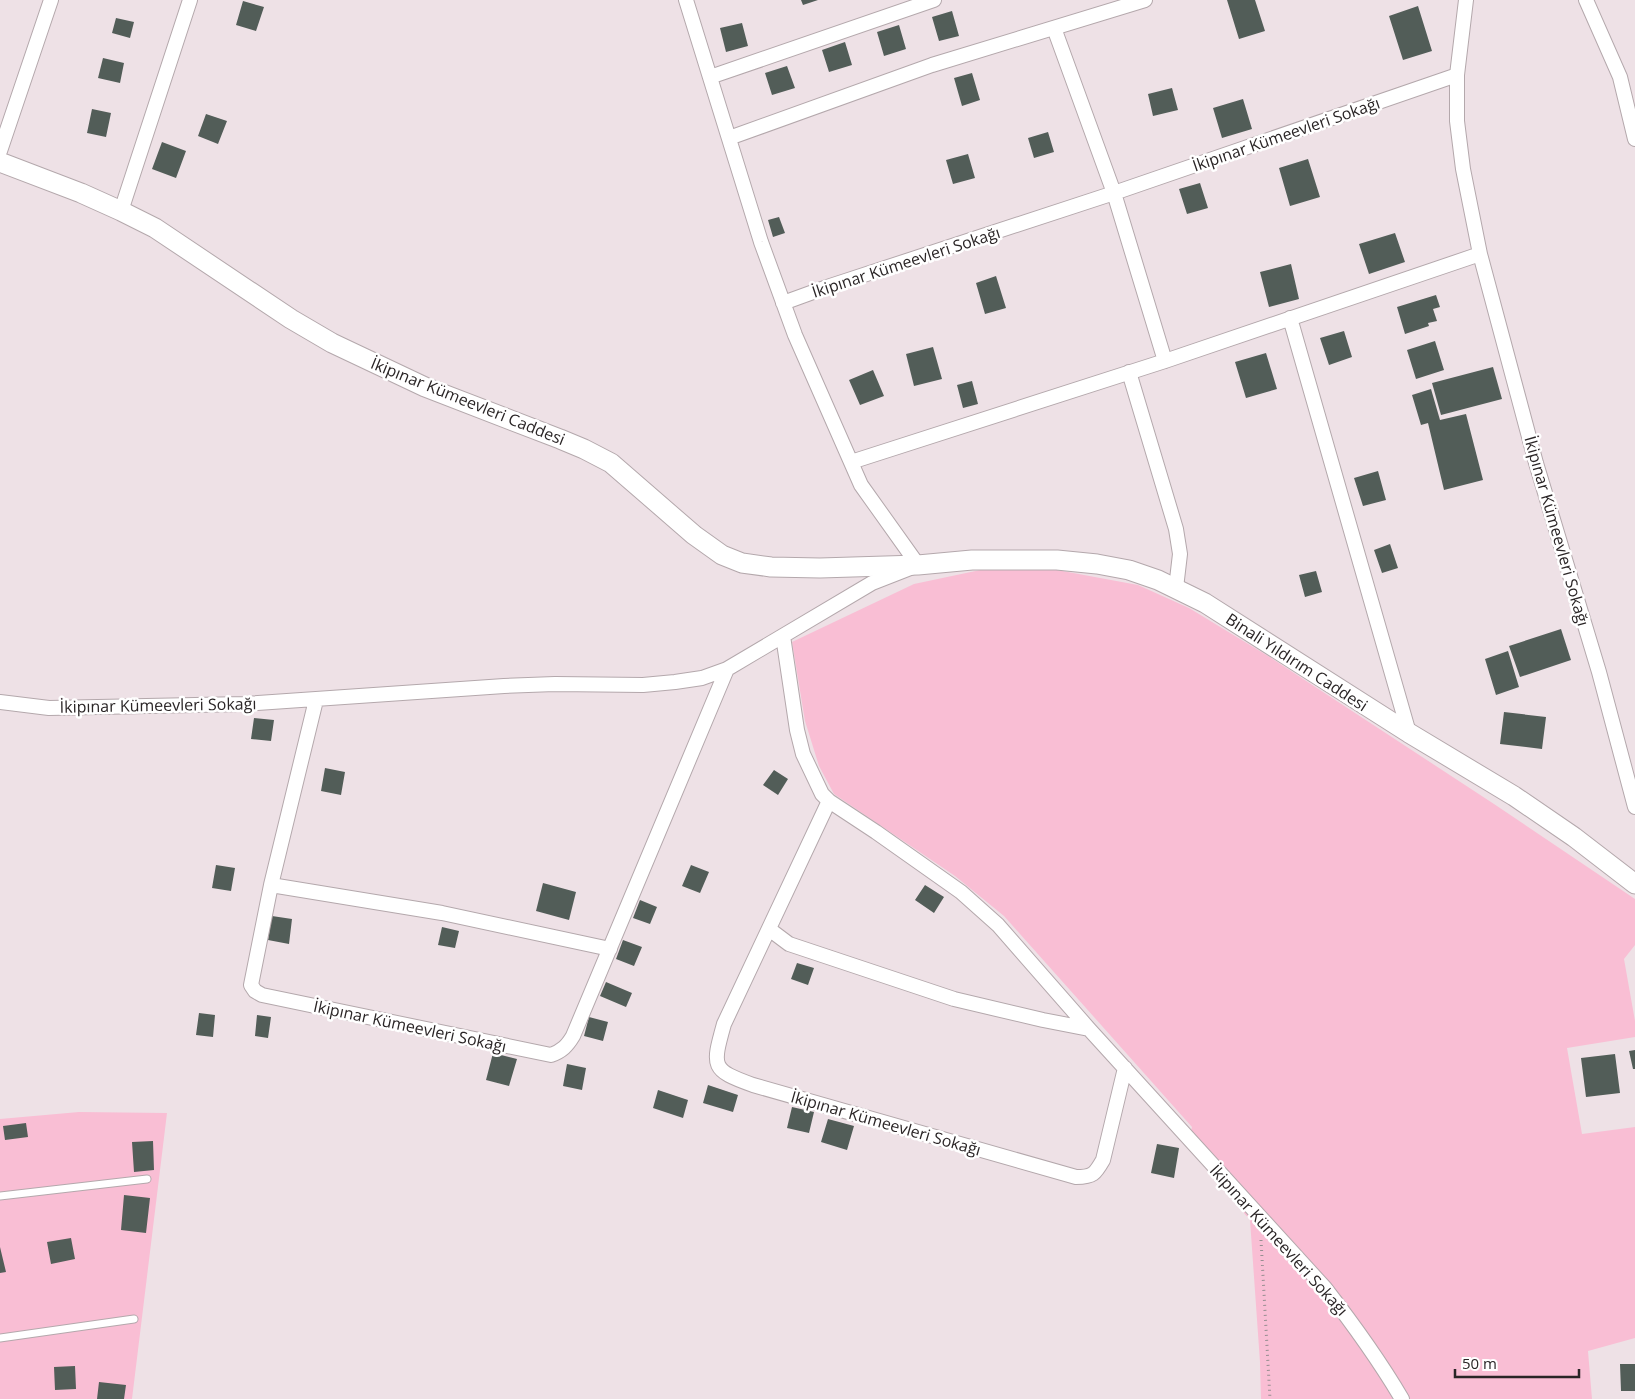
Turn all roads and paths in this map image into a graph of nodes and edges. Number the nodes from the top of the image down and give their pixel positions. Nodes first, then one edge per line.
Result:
1 (51, 0) edge
2 (190, 0) edge
3 (686, 0) edge
4 (934, 0) edge
5 (1145, 0) edge
6 (1466, 0) edge
7 (1586, 0) edge
8 (1054, 28) junction
9 (1458, 75) junction
10 (710, 77) junction
11 (729, 138) junction
12 (1635, 139) edge
13 (0, 152) edge
14 (0, 162) edge
15 (1114, 194) junction
16 (121, 211) junction
17 (1480, 254) junction
18 (783, 303) junction
19 (1290, 318) junction
20 (1165, 361) junction
21 (1129, 372) junction
22 (852, 462) junction
23 (918, 565) junction
24 (1176, 588) junction
25 (783, 636) junction
26 (727, 669) junction
27 (316, 700) junction
28 (0, 702) edge
29 (1409, 733) junction
30 (829, 801) junction
31 (1635, 807) edge
32 (1635, 884) edge
33 (271, 885) junction
34 (769, 929) junction
35 (610, 949) junction
36 (1089, 1028) junction
37 (1125, 1068) junction
38 (147, 1179) dead end
39 (0, 1196) edge
40 (1259, 1215) junction
41 (134, 1319) dead end
42 (0, 1338) edge
43 (1270, 1399) edge
44 (1402, 1399) edge

1 - 13 street
2 - 16 street
3 - 10 street
4 - 10 street
5 - 8 street
6 - 9 street, İkipınar Kümeevleri Sokağı
7 - 12 street
8 - 11 street
8 - 15 street
9 - 15 street, İkipınar Kümeevleri Sokağı
9 - 17 street, İkipınar Kümeevleri Sokağı
10 - 11 street
11 - 18 street
14 - 16 street, İkipınar Kümeevleri Caddesi
15 - 18 street, İkipınar Kümeevleri Sokağı
15 - 20 street
16 - 23 street, İkipınar Kümeevleri Caddesi
17 - 19 street
17 - 31 street, İkipınar Kümeevleri Sokağı
18 - 22 street
19 - 20 street
19 - 29 street
20 - 21 street
21 - 22 street
21 - 24 street
22 - 23 street
23 - 24 street, Binali Yıldırım Caddesi
23 - 25 street, İkipınar Kümeevleri Sokağı
24 - 29 street, Binali Yıldırım Caddesi
25 - 26 street, İkipınar Kümeevleri Sokağı
25 - 30 street, İkipınar Kümeevleri Sokağı
26 - 27 street, İkipınar Kümeevleri Sokağı
26 - 35 street, İkipınar Kümeevleri Sokağı
27 - 28 street, İkipınar Kümeevleri Sokağı
27 - 33 street, İkipınar Kümeevleri Sokağı
29 - 32 street, Binali Yıldırım Caddesi
30 - 34 street, İkipınar Kümeevleri Sokağı
30 - 36 street, İkipınar Kümeevleri Sokağı
33 - 35 street
33 - 35 street, İkipınar Kümeevleri Sokağı
34 - 36 street
34 - 37 street, İkipınar Kümeevleri Sokağı
36 - 37 street, İkipınar Kümeevleri Sokağı
37 - 40 street, İkipınar Kümeevleri Sokağı
38 - 39 lane
40 - 43 path
40 - 44 street, İkipınar Kümeevleri Sokağı
41 - 42 lane

